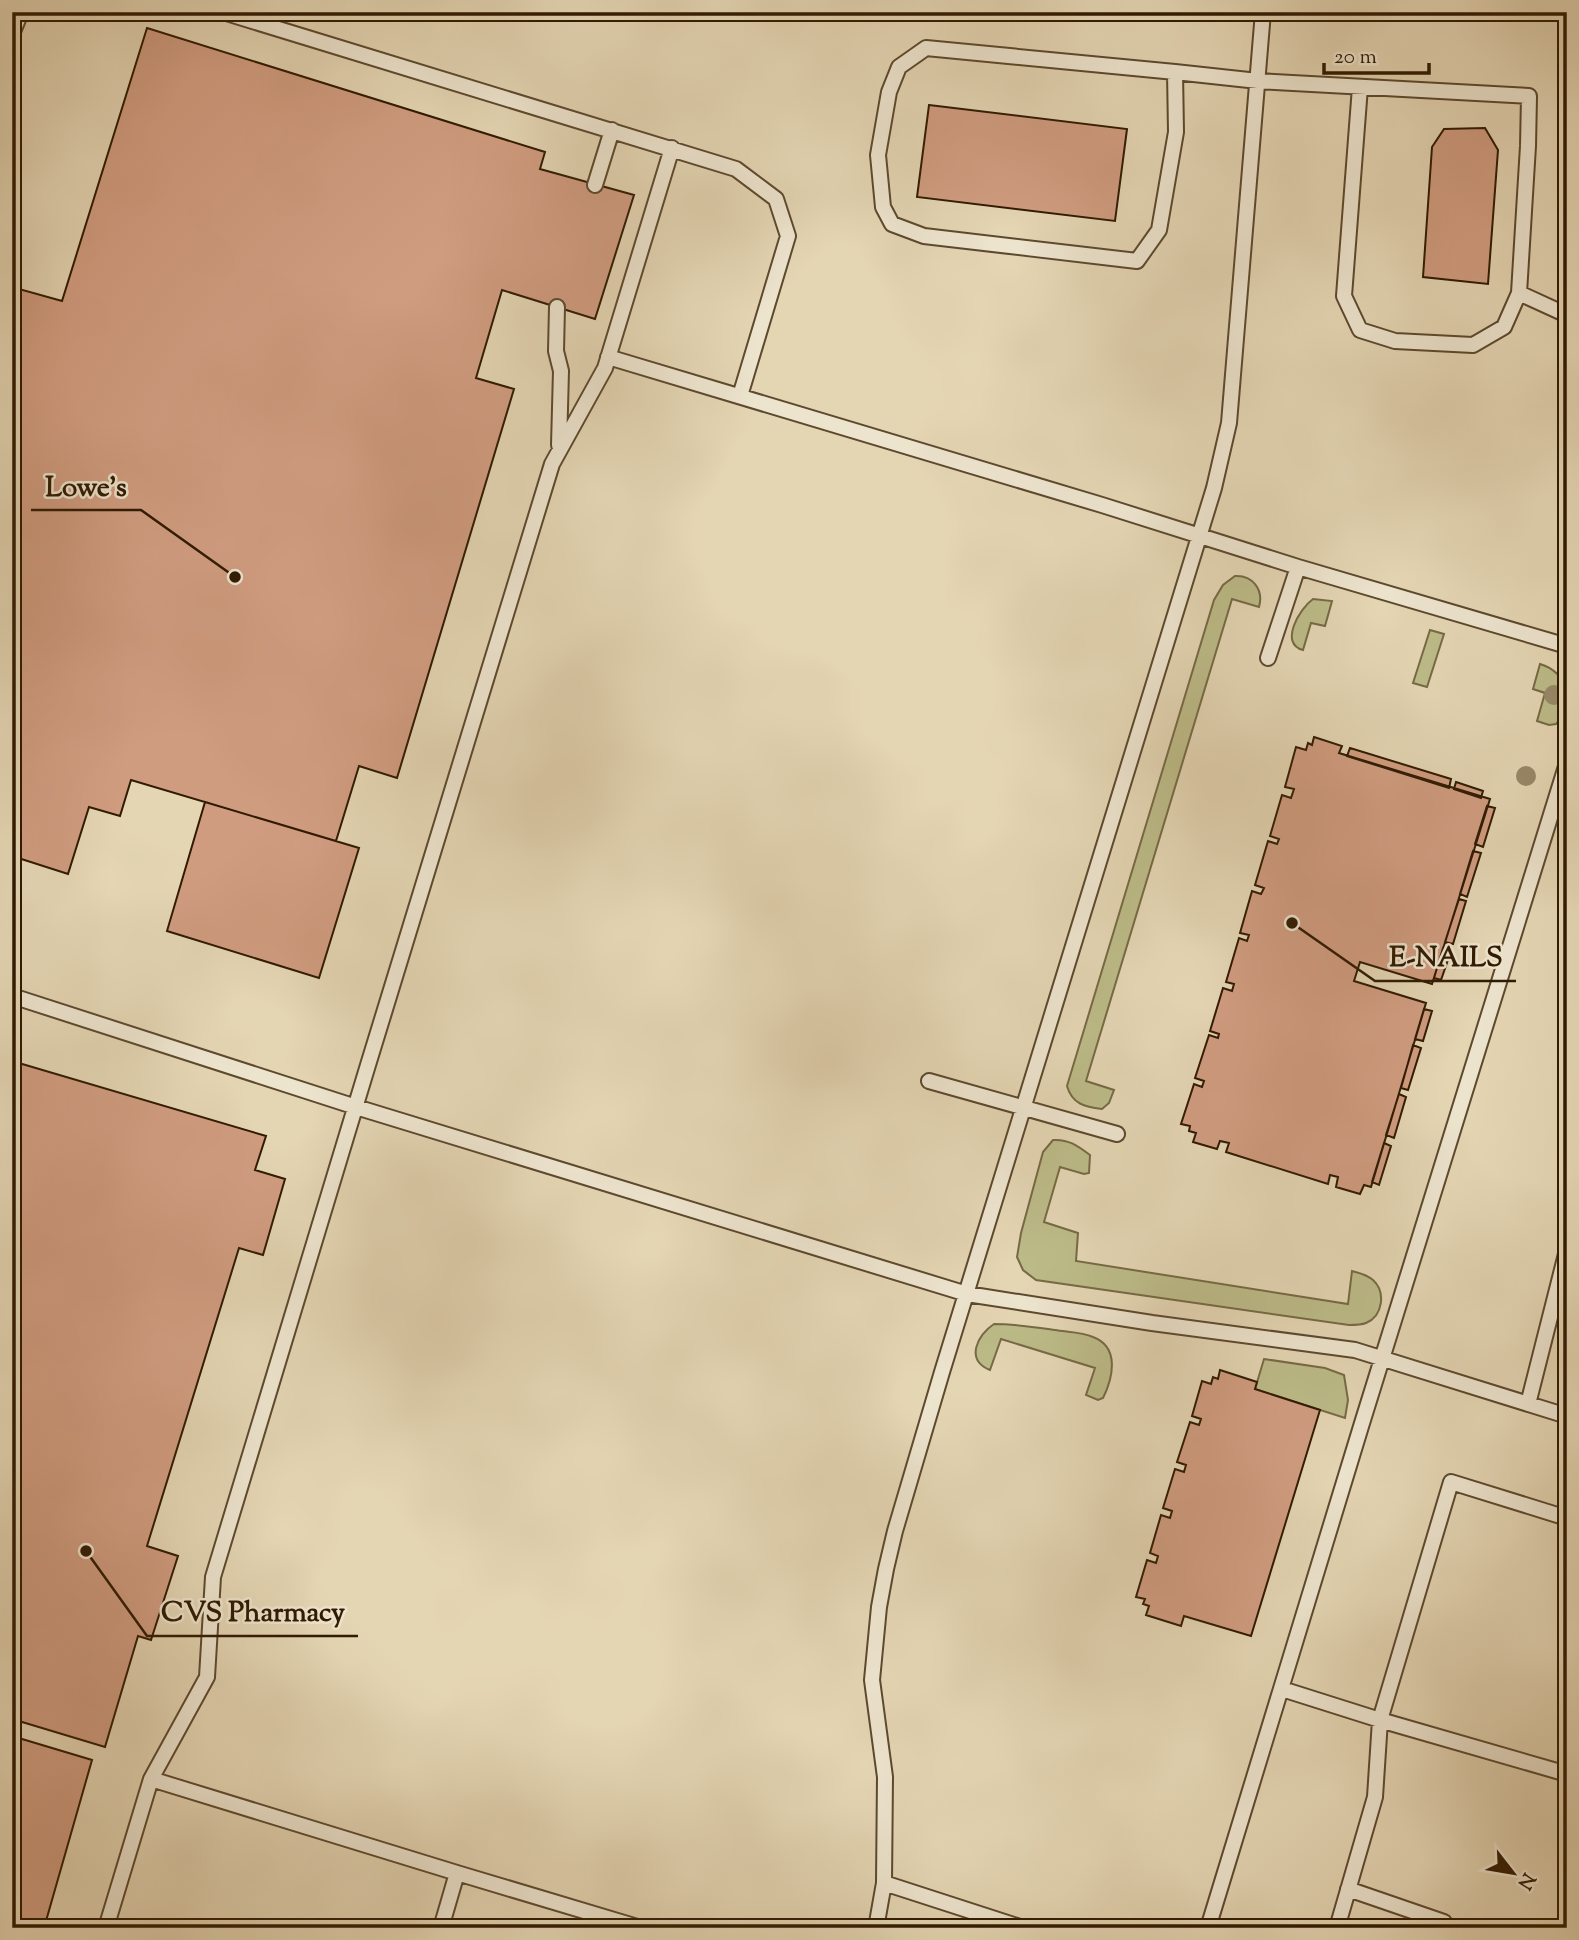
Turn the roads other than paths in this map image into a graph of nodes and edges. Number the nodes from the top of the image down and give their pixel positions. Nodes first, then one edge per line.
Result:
1 (21, 12) edge
2 (223, 12) edge
3 (1263, 12) edge
4 (12, 34) edge
5 (1175, 72) junction
6 (1258, 81) junction
7 (1360, 87) junction
8 (612, 130) junction
9 (672, 148) junction
10 (595, 184) dead end
11 (1519, 293) junction
12 (557, 307) dead end
13 (1567, 315) edge
14 (608, 357) junction
15 (740, 396) junction
16 (559, 447) junction
17 (1199, 535) junction
18 (1297, 567) junction
19 (1567, 646) edge
20 (1268, 659) dead end
21 (1567, 764) edge
22 (12, 996) edge
23 (929, 1081) dead end
24 (356, 1107) junction
25 (1023, 1107) junction
26 (1117, 1134) dead end
27 (1567, 1250) edge
28 (967, 1294) junction
29 (1560, 1310) edge
30 (1383, 1359) junction
31 (1528, 1404) junction
32 (1567, 1416) edge
33 (1567, 1518) edge
34 (1282, 1689) junction
35 (1380, 1720) junction
36 (1567, 1774) edge
37 (150, 1779) junction
38 (457, 1873) junction
39 (884, 1884) junction
40 (1348, 1889) junction
41 (106, 1928) edge
42 (441, 1928) edge
43 (641, 1928) edge
44 (876, 1928) edge
45 (1023, 1928) edge
46 (1208, 1928) edge
47 (1336, 1928) edge
48 (1442, 1928) edge

1 - 4 lane
2 - 8 lane
3 - 6 lane
5 - 5 lane
5 - 6 lane
6 - 7 lane
6 - 17 lane
7 - 11 lane
7 - 11 lane
8 - 9 lane
8 - 10 lane
9 - 14 lane
9 - 15 lane
11 - 13 lane
12 - 16 lane
14 - 15 lane
14 - 16 lane
15 - 17 lane
16 - 24 lane
17 - 18 lane
17 - 25 lane
18 - 19 lane
18 - 20 lane
21 - 30 lane
22 - 24 lane
23 - 25 lane
24 - 28 lane
24 - 37 lane
25 - 26 lane
25 - 28 lane
27 - 29 lane
28 - 30 lane
28 - 39 lane
29 - 31 lane
30 - 31 lane
30 - 34 lane
31 - 32 lane
33 - 35 lane
34 - 35 lane
34 - 46 lane
35 - 36 lane
35 - 40 lane
37 - 38 lane
37 - 41 lane
38 - 42 lane
38 - 43 lane
39 - 44 lane
39 - 45 lane
40 - 47 lane
40 - 48 lane

